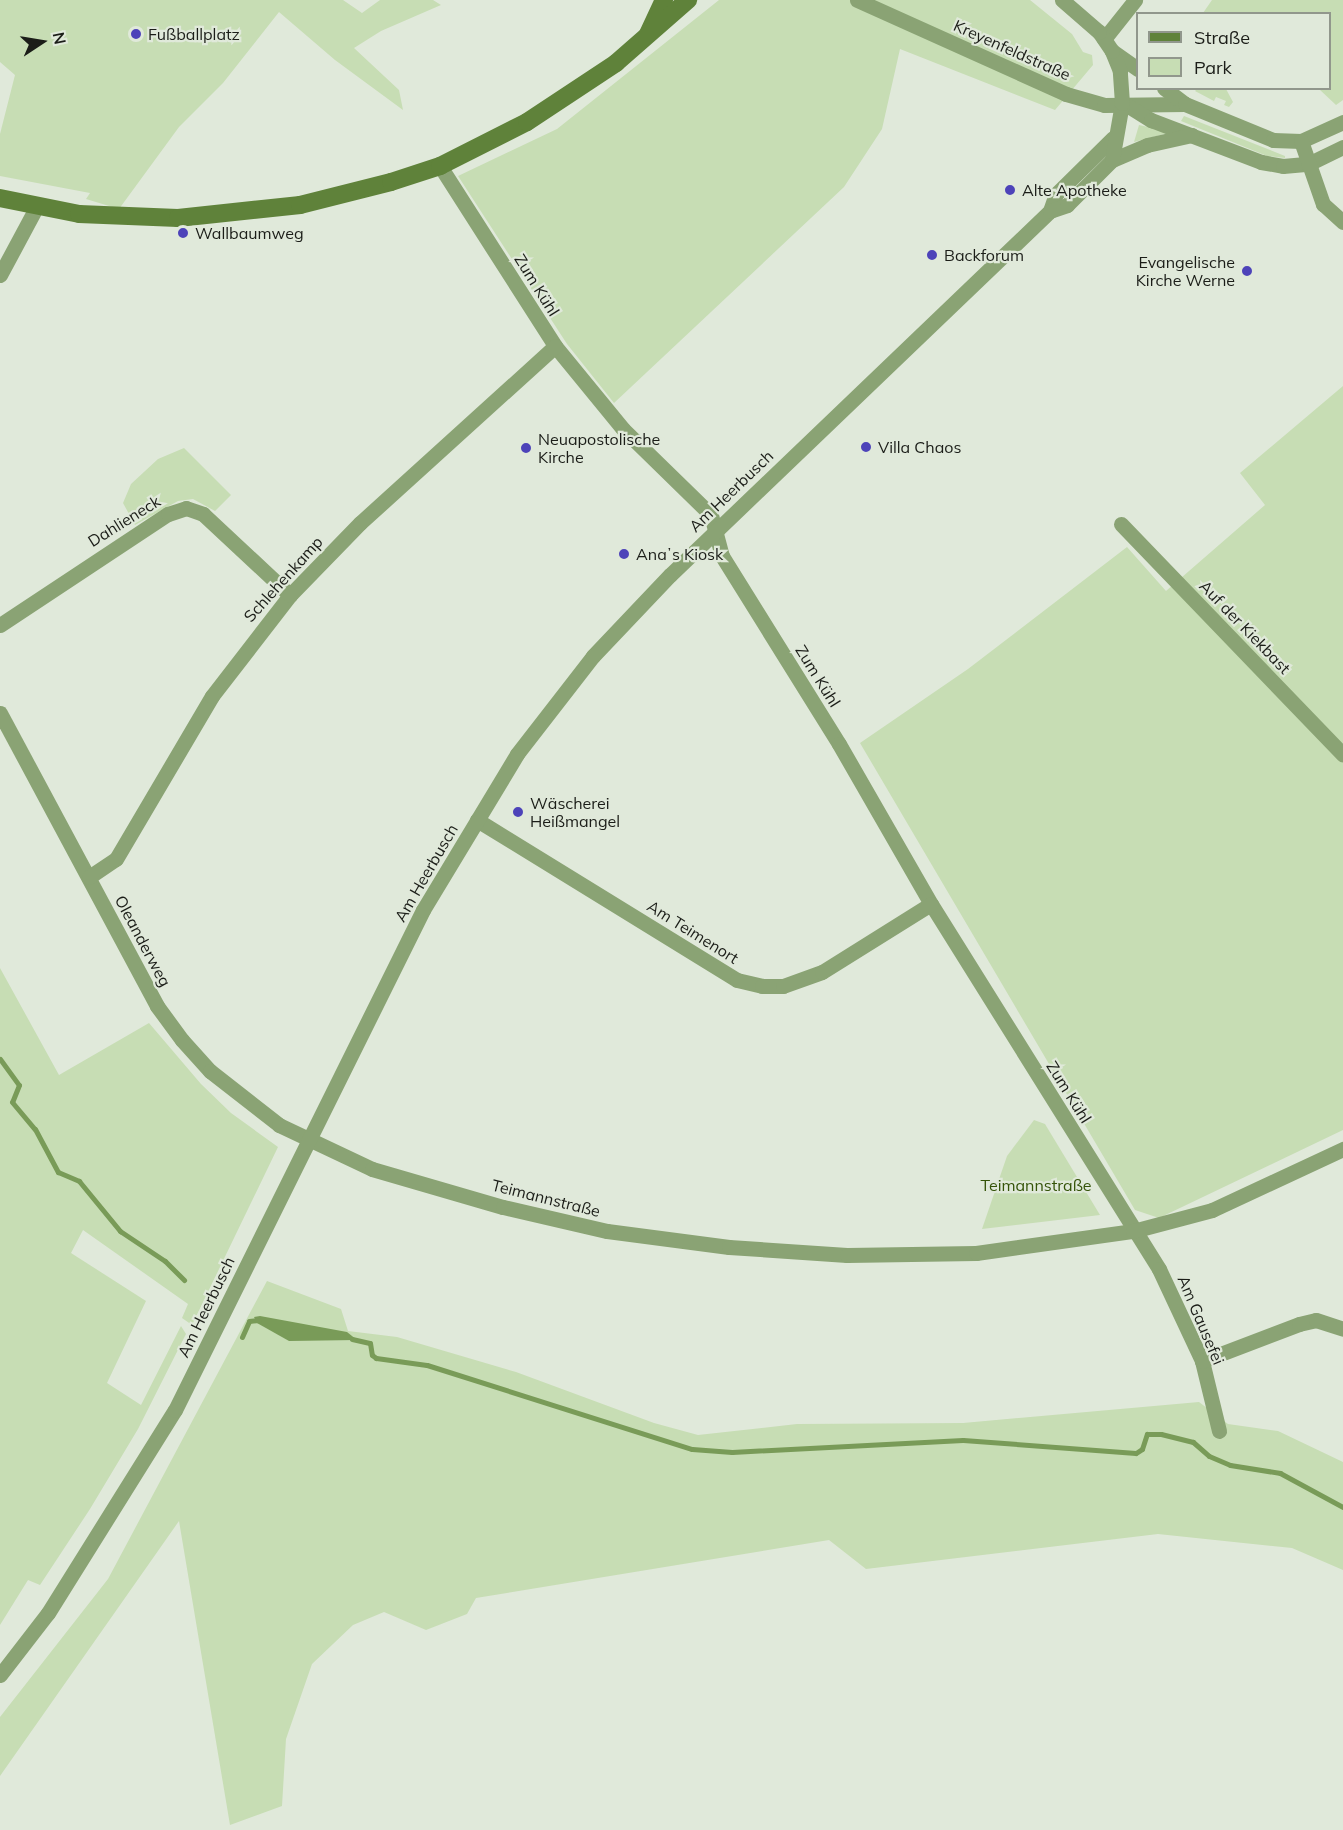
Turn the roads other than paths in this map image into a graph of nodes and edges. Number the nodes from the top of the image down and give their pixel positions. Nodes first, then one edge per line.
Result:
1 (664, 0) edge
2 (688, 0) edge
3 (857, 0) edge
4 (1062, 0) edge
5 (1135, 0) edge
6 (646, 39) junction
7 (1108, 45) junction
8 (1136, 68) edge
9 (1167, 90) edge
10 (1122, 103) junction
11 (1185, 104) junction
12 (1343, 122) edge
13 (1192, 135) junction
14 (1113, 138) junction
15 (1301, 141) junction
16 (1343, 147) edge
17 (1112, 160) junction
18 (1308, 164) junction
19 (440, 166) junction
20 (0, 198) edge
21 (37, 207) junction
22 (1050, 211) junction
23 (1343, 222) edge
24 (0, 275) edge
25 (555, 346) junction
26 (1121, 524) dead end
27 (715, 532) junction
28 (290, 595) junction
29 (0, 625) edge
30 (0, 713) edge
31 (1343, 755) edge
32 (477, 820) junction
33 (89, 877) junction
34 (931, 904) junction
35 (309, 1139) junction
36 (1343, 1149) edge
37 (1134, 1231) junction
38 (1343, 1329) edge
39 (1202, 1361) junction
40 (1219, 1431) dead end
41 (0, 1675) edge

1 - 6 street
2 - 6 street
3 - 10 street, Kreyenfeldstraße
4 - 7 street
5 - 7 street
6 - 19 street
7 - 8 street
7 - 10 street
9 - 11 street, Kreyenfeldstraße
10 - 11 street, Kreyenfeldstraße
10 - 13 street, Kreyenfeldstraße
10 - 14 street
11 - 15 street, Kreyenfeldstraße
12 - 15 street, Kreyenfeldstraße
13 - 17 street
13 - 18 street, Kreyenfeldstraße
14 - 17 street
14 - 22 street, Am Heerbusch
15 - 18 street
16 - 18 street, Kreyenfeldstraße
17 - 22 street, Am Heerbusch
18 - 23 street
19 - 21 street
19 - 25 street, Zum Kühl
20 - 21 street
21 - 24 street
22 - 27 street, Am Heerbusch
25 - 27 street, Zum Kühl
25 - 28 street, Schlehenkamp
26 - 31 street, Auf der Kiekbast
27 - 32 street, Am Heerbusch
27 - 34 street, Zum Kühl
28 - 29 street, Dahlieneck
28 - 33 street, Schlehenkamp
30 - 33 street, Oleanderweg
32 - 34 street, Am Teimenort
32 - 35 street, Am Heerbusch
33 - 35 street, Oleanderweg
34 - 37 street, Zum Kühl
35 - 37 street, Teimannstraße
35 - 41 street, Am Heerbusch
36 - 37 street, Teimannstraße
37 - 39 street, Am Gausefei
38 - 39 street
39 - 40 street, Am Gausefei

